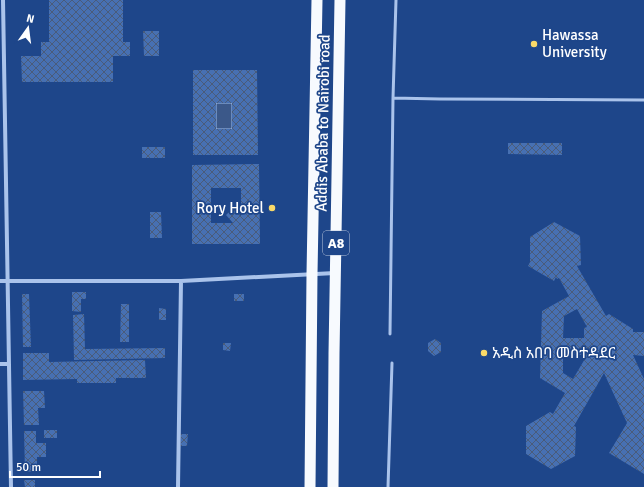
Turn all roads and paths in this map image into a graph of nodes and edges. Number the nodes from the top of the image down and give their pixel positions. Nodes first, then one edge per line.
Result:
1 (3, 0) edge
2 (317, 0) edge
3 (340, 0) edge
4 (396, 0) edge
5 (393, 98) junction
6 (644, 100) edge
7 (336, 273) junction
8 (312, 274) junction
9 (0, 281) edge
10 (8, 281) junction
11 (181, 281) junction
12 (390, 334) dead end
13 (0, 364) edge
14 (9, 364) junction
15 (392, 364) dead end
16 (11, 487) edge
17 (178, 487) edge
18 (310, 487) edge
19 (333, 487) edge
20 (388, 487) edge

1 - 10 street
2 - 8 highway, Addis Ababa to Nairobi road / A8
3 - 7 highway, Addis Ababa to Nairobi road / A8
4 - 5 lane
5 - 6 lane
5 - 12 lane
7 - 8 street
7 - 19 highway, Addis Ababa to Nairobi road / A8
8 - 11 street
8 - 18 highway, Addis Ababa to Nairobi road / A8
9 - 10 street
10 - 11 street
10 - 14 street
11 - 17 street
13 - 14 street
14 - 16 street
15 - 20 lane

